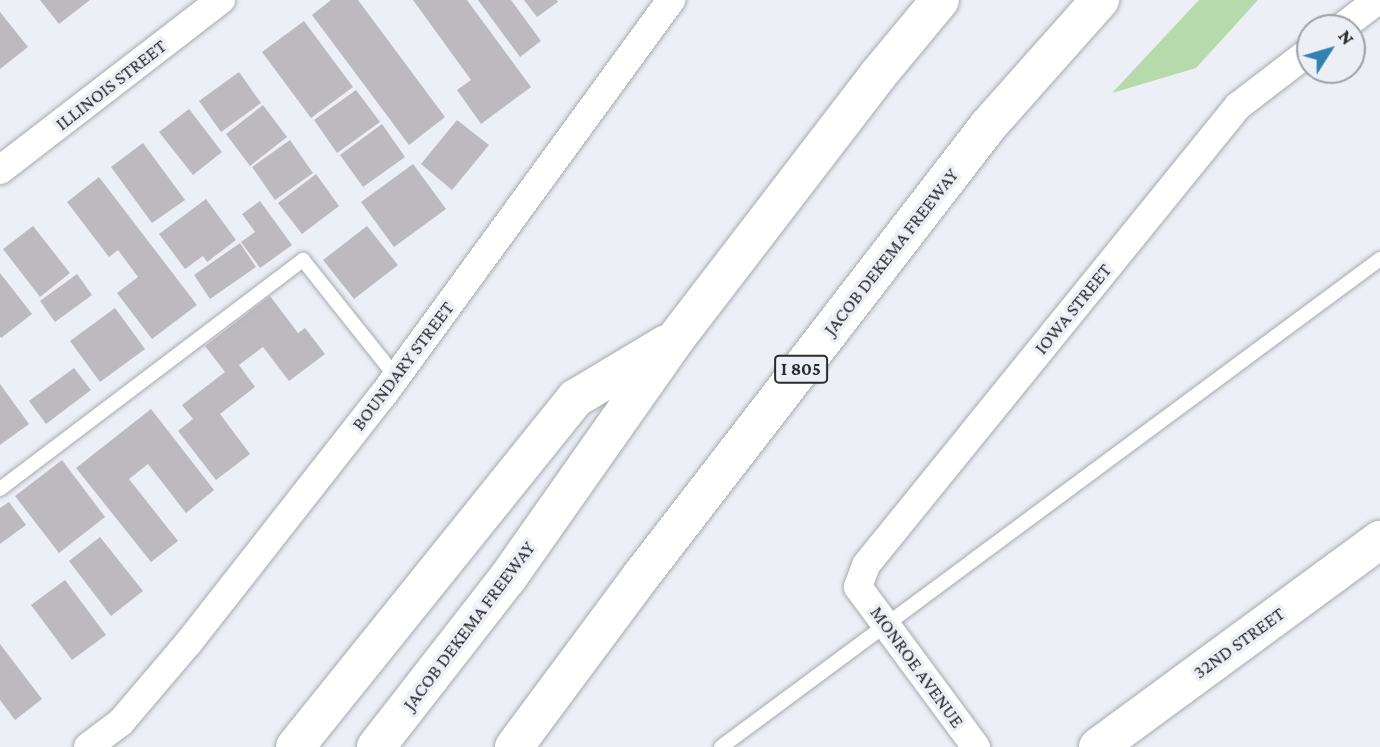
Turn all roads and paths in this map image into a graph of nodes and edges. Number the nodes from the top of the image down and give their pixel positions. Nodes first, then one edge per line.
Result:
1 (221, 0) edge
2 (671, 0) edge
3 (940, 0) edge
4 (1100, 0) edge
5 (1378, 0) edge
6 (1360, 14) edge
7 (1296, 62) edge
8 (0, 170) edge
9 (1380, 259) edge
10 (677, 337) junction
11 (396, 377) junction
12 (0, 489) edge
13 (1380, 540) edge
14 (858, 587) joint
15 (885, 623) junction
16 (88, 747) edge
17 (296, 747) edge
18 (376, 747) edge
19 (514, 747) edge
20 (722, 747) edge
21 (976, 747) edge
22 (1098, 747) edge

1 - 8 street, ILLINOIS STREET
2 - 11 street, BOUNDARY STREET
3 - 10 main road, JACOB DEKEMA FREEWAY
4 - 19 main road, JACOB DEKEMA FREEWAY / I 805
5 - 6 street
7 - 14 street, IOWA STREET
9 - 15 lane
10 - 17 main road
10 - 18 main road, JACOB DEKEMA FREEWAY
11 - 12 lane
11 - 16 street, BOUNDARY STREET
13 - 22 main road, 32ND STREET
14 - 15 street, MONROE AVENUE
15 - 20 lane
15 - 21 street, MONROE AVENUE

